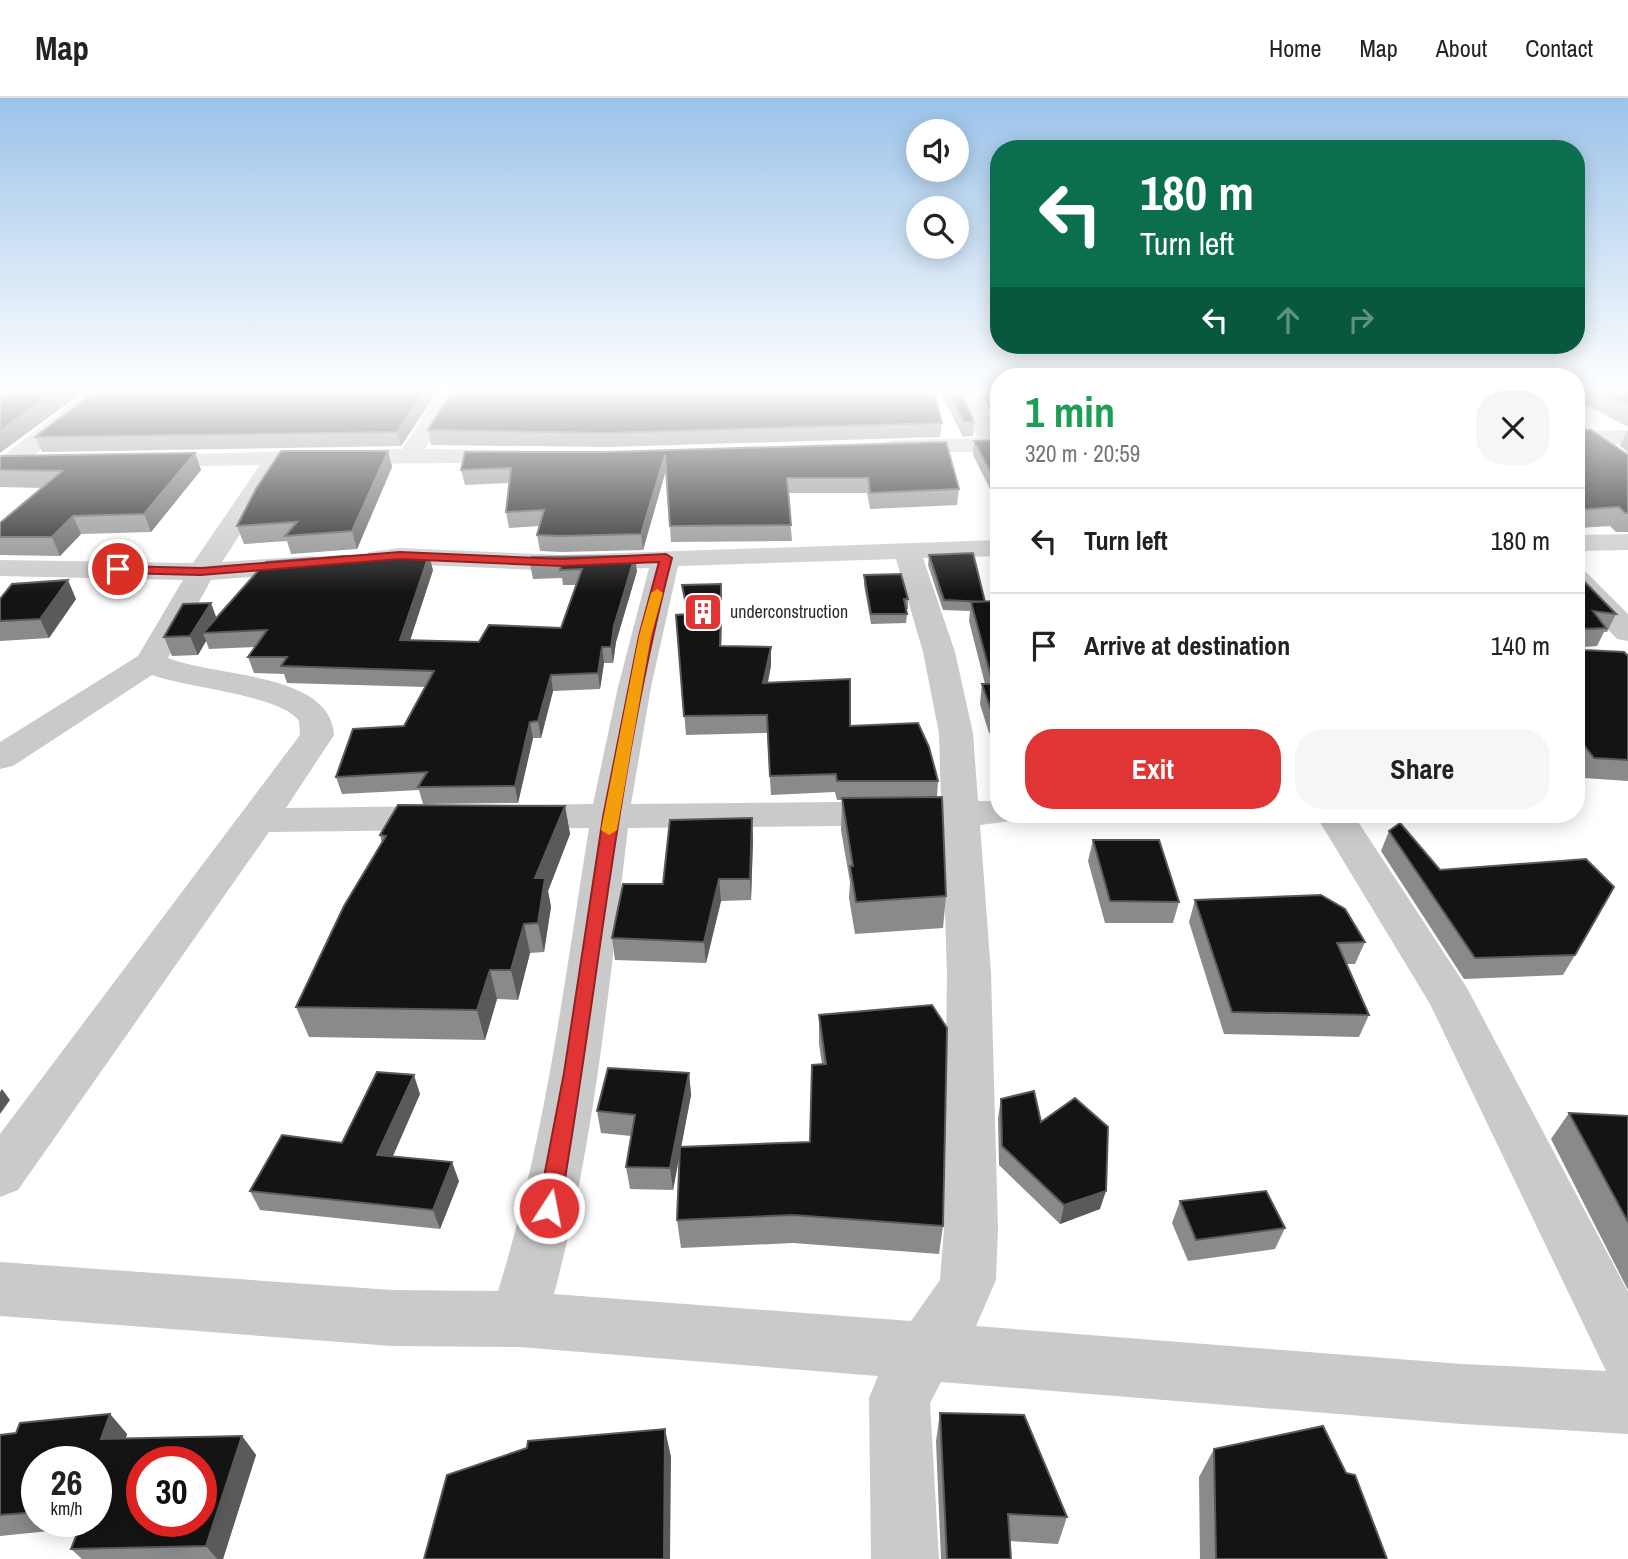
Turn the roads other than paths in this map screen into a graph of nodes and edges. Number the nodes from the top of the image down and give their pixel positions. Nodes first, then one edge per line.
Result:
1 (271, 457) edge
2 (278, 457) edge
3 (489, 457) edge
4 (544, 458) edge
5 (117, 461) edge
6 (49, 462) edge
7 (4, 463) edge
8 (1628, 542) edge
9 (1585, 543) edge
10 (990, 548) edge
11 (907, 550) junction
12 (666, 558) junction
13 (0, 568) edge
14 (201, 572) junction
15 (1585, 591) edge
16 (1624, 649) edge
17 (150, 662) junction
18 (0, 758) edge
19 (981, 814) edge
20 (610, 817) junction
21 (256, 820) junction
22 (1340, 823) edge
23 (0, 1174) edge
24 (0, 1289) edge
25 (519, 1319) junction
26 (925, 1352) junction
27 (1628, 1352) edge
28 (1628, 1402) edge
29 (905, 1559) edge

1 - 5 street
2 - 14 street
3 - 4 street
6 - 7 street
8 - 9 street
10 - 11 street
11 - 12 street
11 - 19 street
12 - 14 street
12 - 20 street
13 - 14 street
14 - 17 street
15 - 16 street
17 - 18 street
17 - 21 street
19 - 20 street
19 - 26 street
20 - 21 street
20 - 25 street
21 - 23 street
22 - 27 street
24 - 25 street
25 - 26 street
26 - 28 street
26 - 29 street

